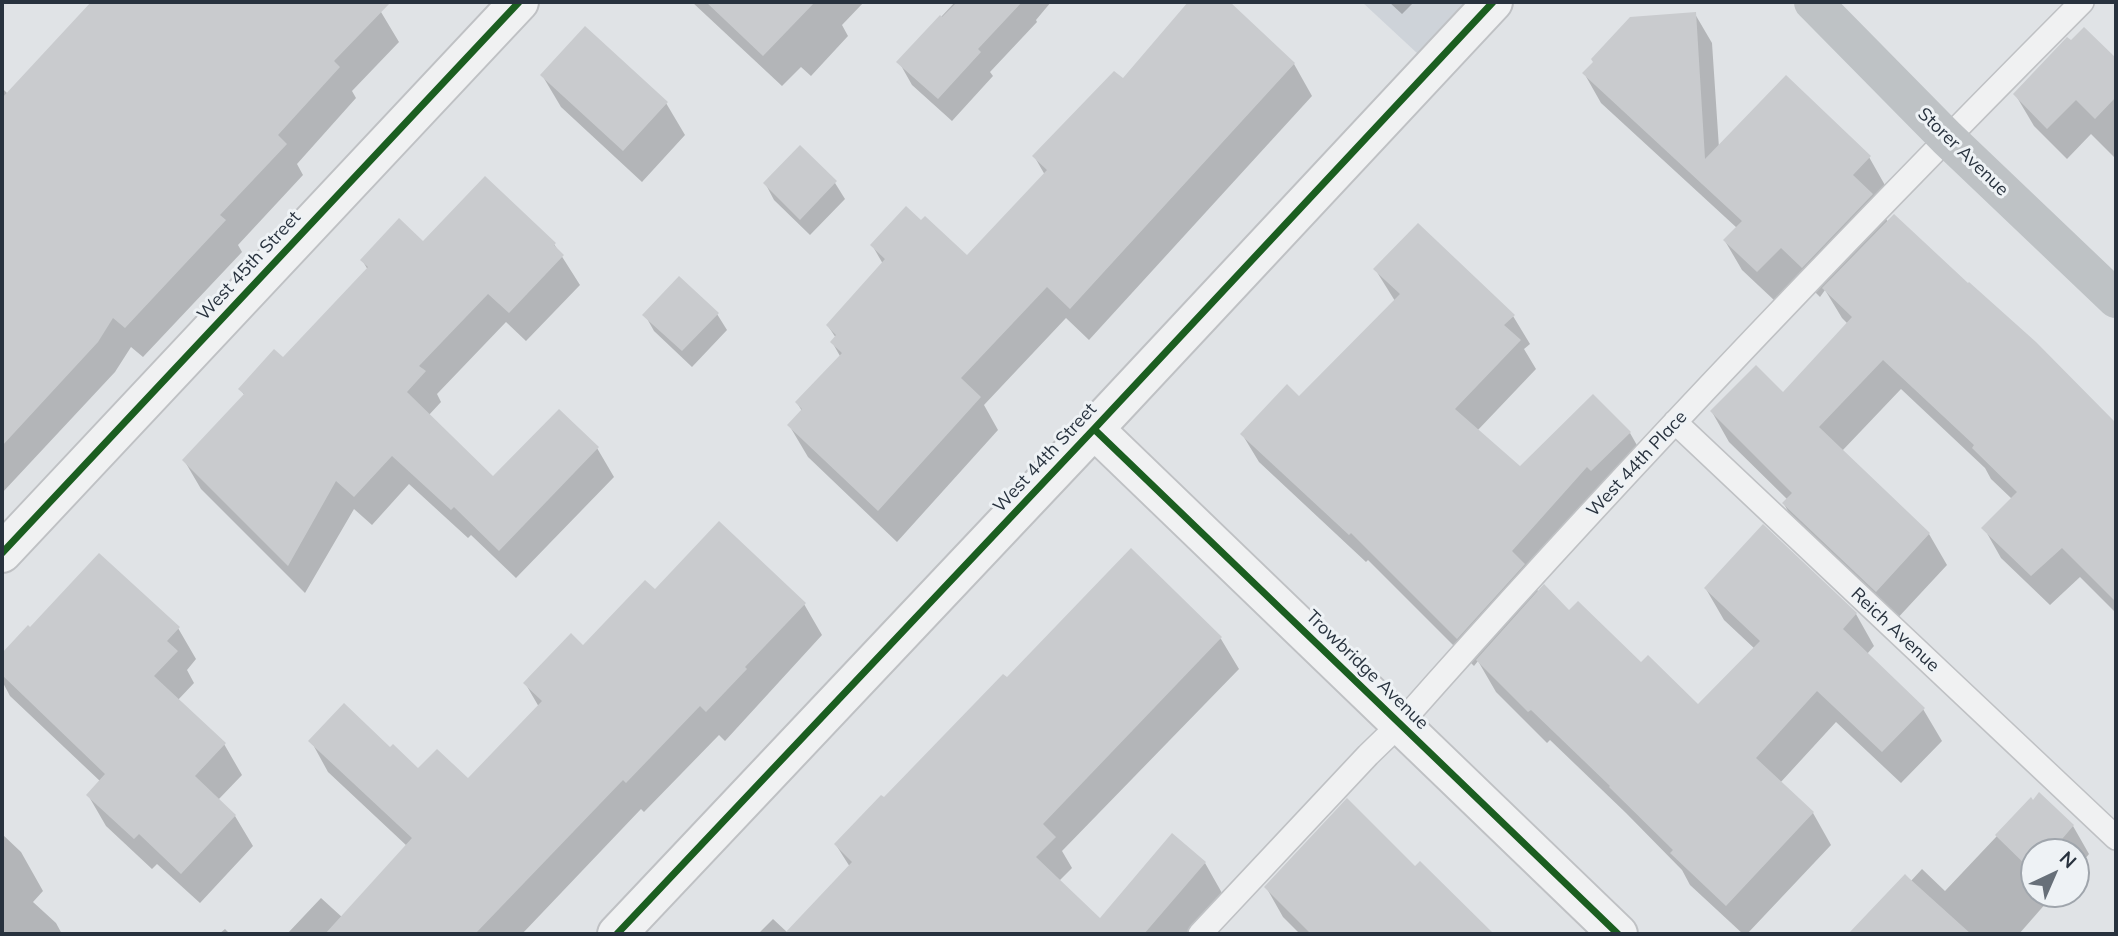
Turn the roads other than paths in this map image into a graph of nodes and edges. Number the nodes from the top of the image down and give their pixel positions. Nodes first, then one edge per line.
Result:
1 (519, 2) edge
2 (1493, 2) edge
3 (1813, 2) edge
4 (2082, 2) edge
5 (1947, 138) junction
6 (2116, 299) edge
7 (1675, 422) junction
8 (1094, 429) junction
9 (2, 553) edge
10 (1400, 724) junction
11 (2116, 838) edge
12 (617, 934) edge
13 (1200, 934) edge
14 (1618, 934) edge

1 - 9 street, West 45th Street
2 - 8 street, West 44th Street
3 - 5 street, Storer Avenue
4 - 5 lane, West 44th Place
5 - 6 street, Storer Avenue
5 - 7 lane, West 44th Place
7 - 10 lane, West 44th Place
7 - 11 lane, Reich Avenue
8 - 10 street, Trowbridge Avenue
8 - 12 street, West 44th Street
10 - 13 lane, West 44th Place
10 - 14 street, Trowbridge Avenue

